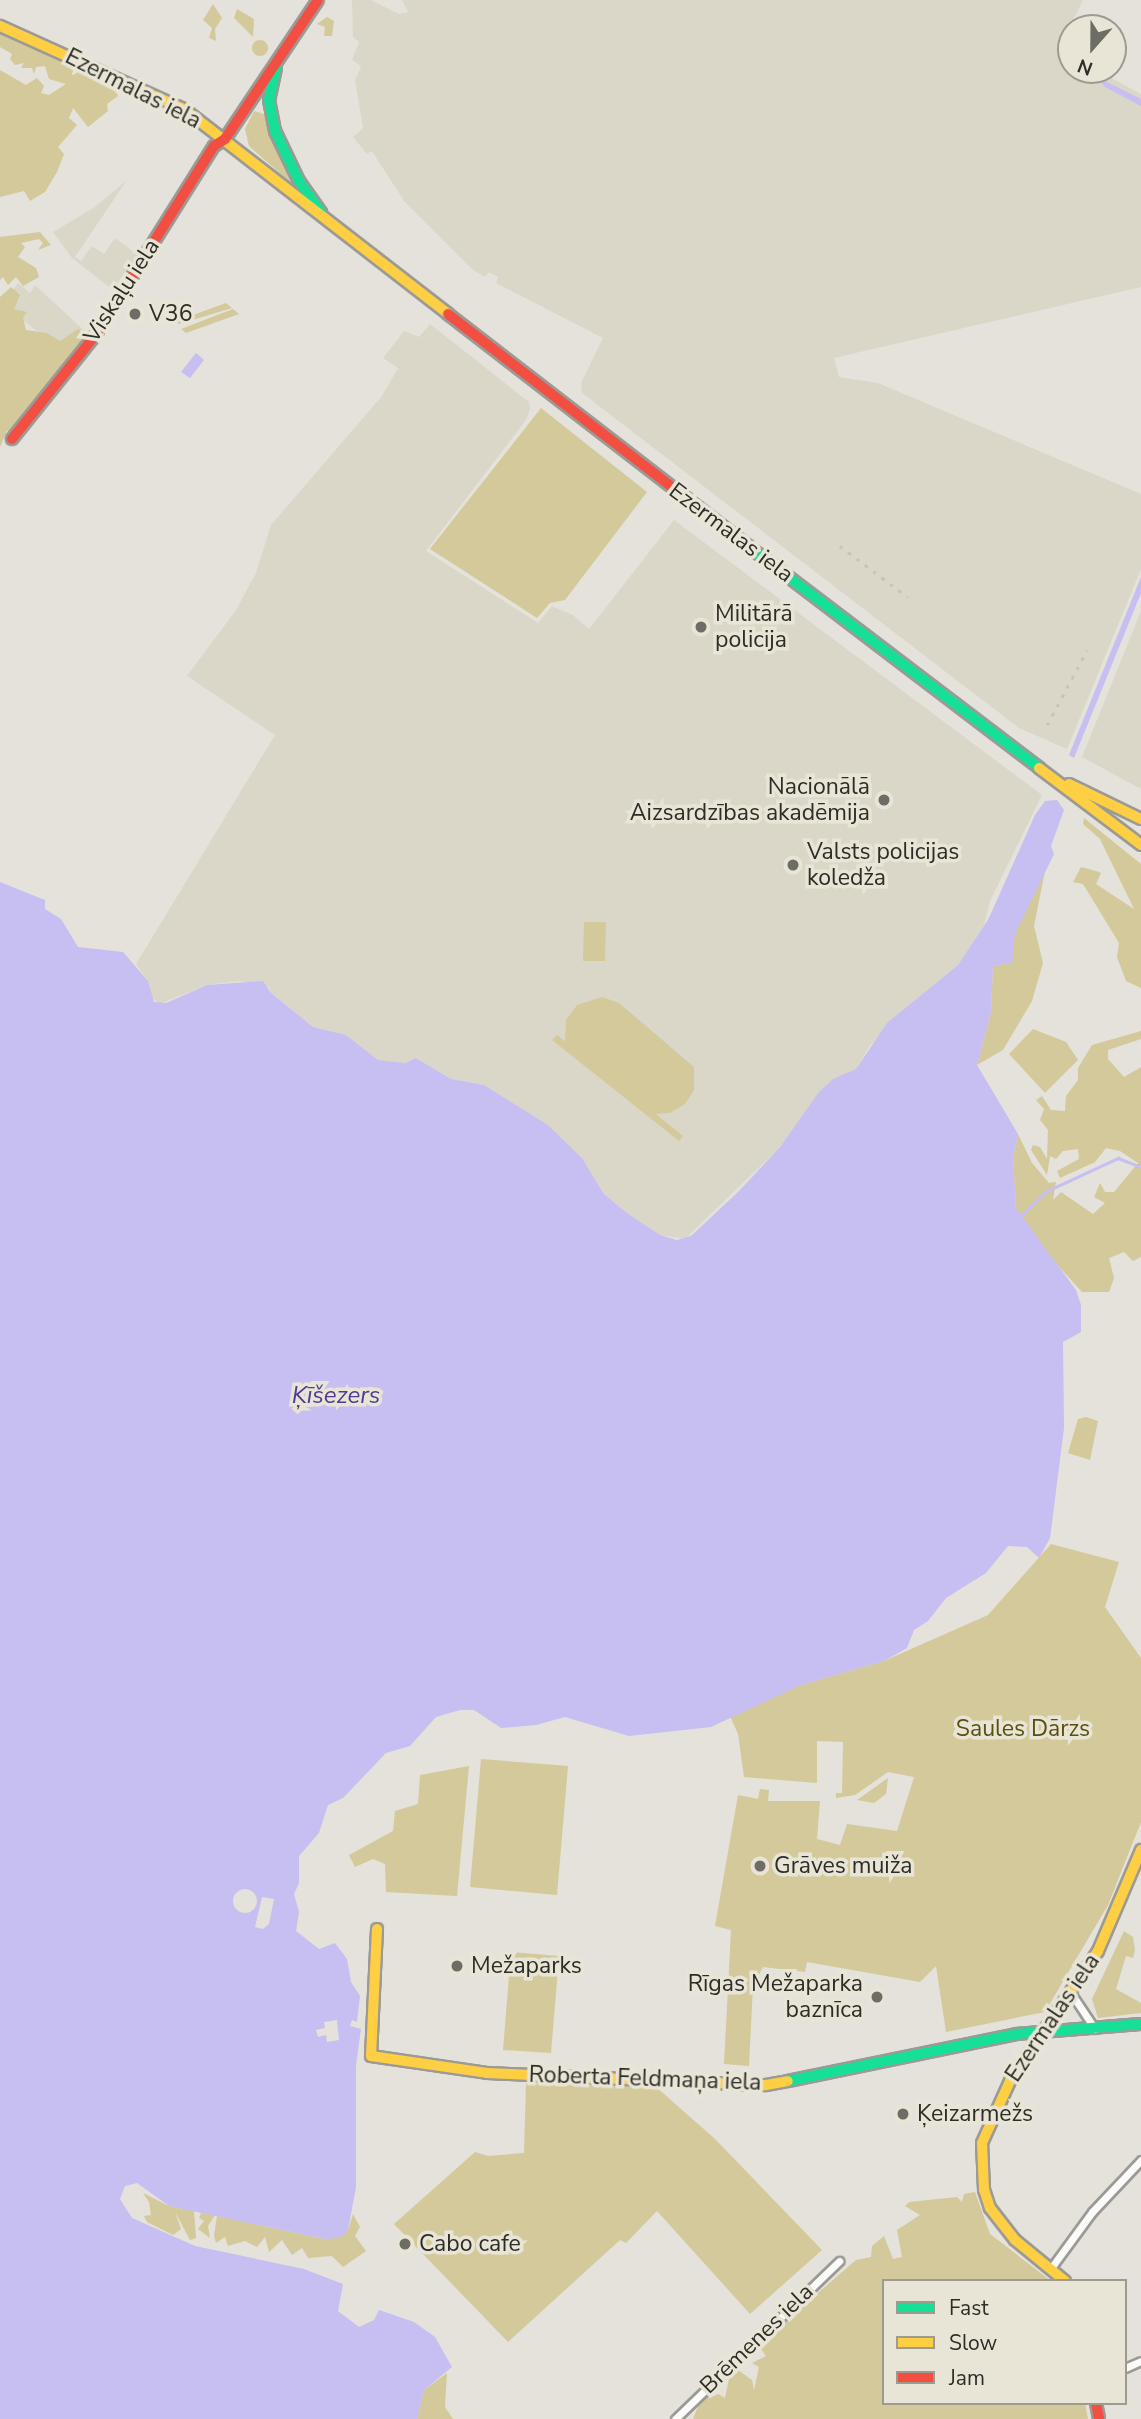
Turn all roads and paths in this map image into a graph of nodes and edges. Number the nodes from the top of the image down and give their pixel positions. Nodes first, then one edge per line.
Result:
1 (318, 0) edge
2 (0, 26) edge
3 (279, 60) junction
4 (248, 104) junction
5 (270, 109) junction
6 (225, 139) junction
7 (323, 217) junction
8 (12, 439) dead end
9 (1058, 781) junction
10 (1141, 818) edge
11 (1141, 845) edge
12 (1141, 1850) edge
13 (377, 1929) dead end
14 (1071, 1993) junction
15 (1141, 2024) edge
16 (1096, 2030) junction
17 (1041, 2034) junction
18 (1141, 2161) edge
19 (839, 2260) dead end
20 (1051, 2267) junction
21 (1063, 2279) edge
22 (675, 2419) edge

1 - 3 street
2 - 6 street, Ezermalas iela
3 - 4 street, Viskaļu iela
3 - 5 street, Ezermalas iela
4 - 5 street
4 - 6 street, Viskaļu iela
5 - 7 street, Ezermalas iela
6 - 7 street, Ezermalas iela
6 - 8 street, Viskaļu iela
7 - 9 street, Ezermalas iela
9 - 10 street
9 - 11 street, Ezermalas iela
12 - 14 street, Ezermalas iela
13 - 17 street, Roberta Feldmaņa iela
14 - 16 street
14 - 17 street, Ezermalas iela
15 - 16 street, Roberta Feldmaņa iela
16 - 17 street, Roberta Feldmaņa iela
17 - 20 street, Ezermalas iela
18 - 20 street
19 - 22 street, Brēmenes iela
20 - 21 street, Ezermalas iela

